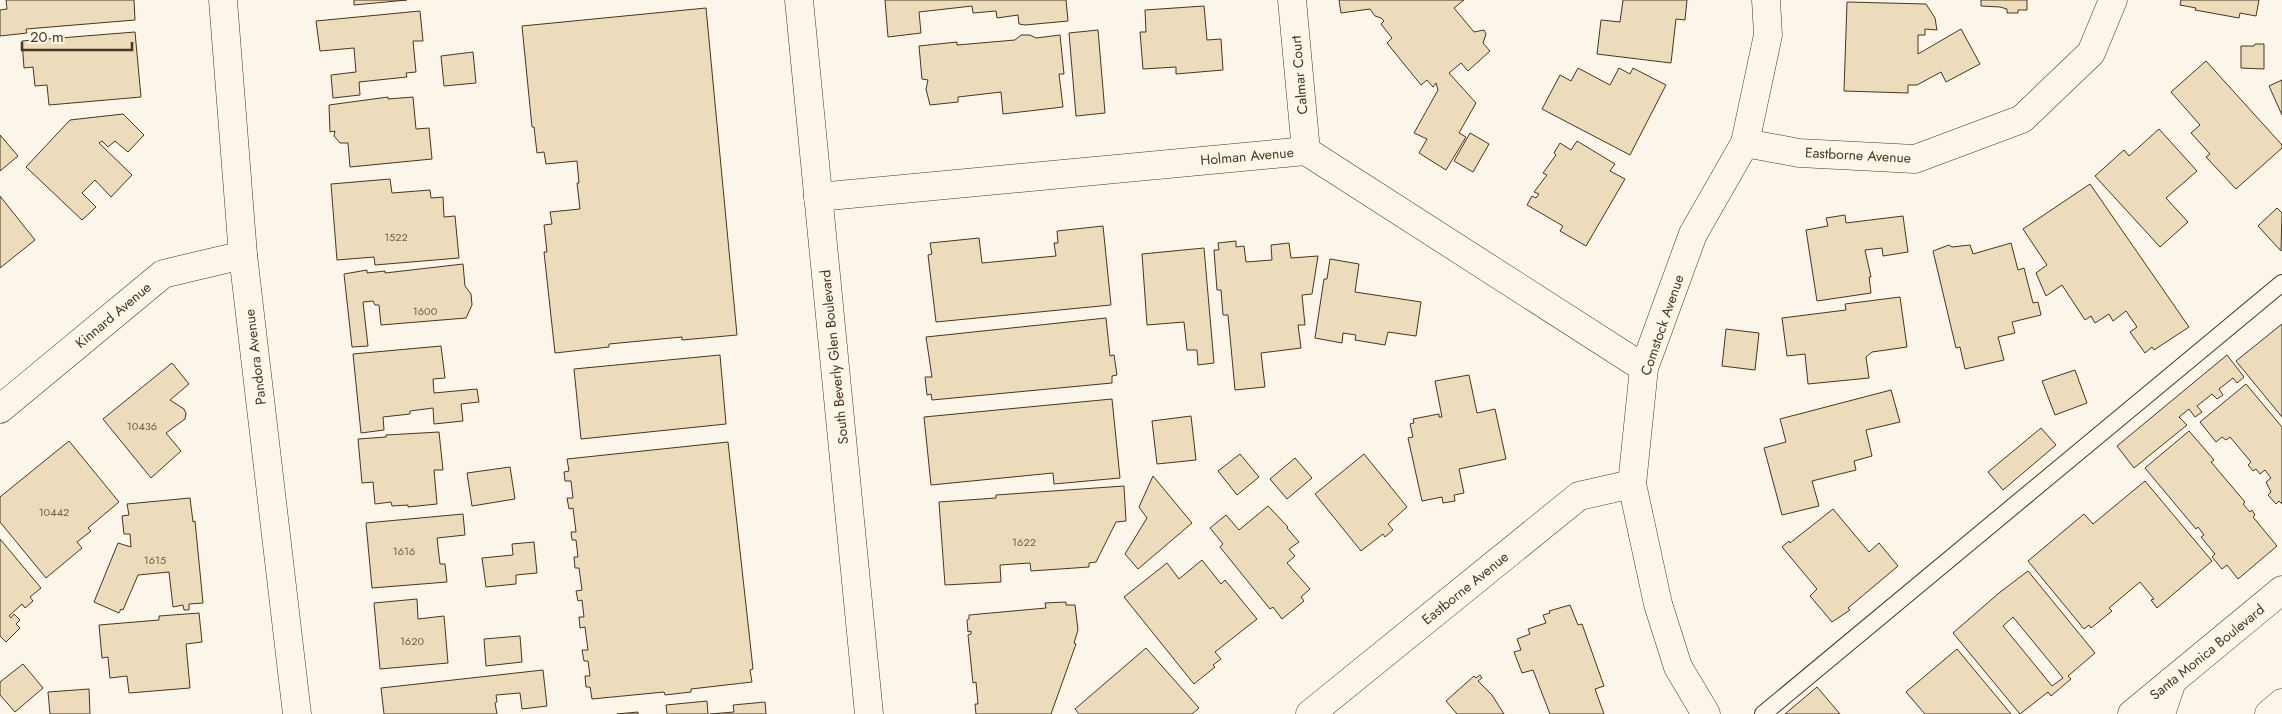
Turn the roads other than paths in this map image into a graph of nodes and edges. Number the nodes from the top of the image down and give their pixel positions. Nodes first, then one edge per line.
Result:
1 (223, 0) edge
2 (799, 0) edge
3 (1292, 0) edge
4 (1766, 0) edge
5 (2113, 0) edge
6 (1745, 143) junction
7 (1306, 151) junction
8 (818, 196) junction
9 (243, 255) junction
10 (2282, 283) edge
11 (1644, 368) junction
12 (0, 409) edge
13 (1632, 484) junction
14 (2282, 590) edge
15 (2172, 681) junction
16 (2282, 703) edge
17 (297, 714) edge
18 (869, 714) edge
19 (1310, 714) edge
20 (1706, 714) edge
21 (1763, 714) edge
22 (2132, 714) edge
23 (2161, 714) edge
24 (2269, 714) edge

1 - 9 street, Pandora Avenue
2 - 8 street, South Beverly Glen Boulevard
3 - 7 street, Calmar Court
4 - 6 street, Comstock Avenue
5 - 6 street, Eastborne Avenue
6 - 11 street, Comstock Avenue
7 - 8 street, Holman Avenue
7 - 11 street, Holman Avenue
8 - 18 street, South Beverly Glen Boulevard
9 - 12 street, Kinnard Avenue
9 - 17 street, Pandora Avenue
10 - 21 lane
11 - 13 street, Comstock Avenue
13 - 19 street, Eastborne Avenue
13 - 20 street, Comstock Avenue
14 - 15 street, Santa Monica Boulevard
15 - 22 street, Santa Monica Boulevard
15 - 23 street
16 - 24 street

